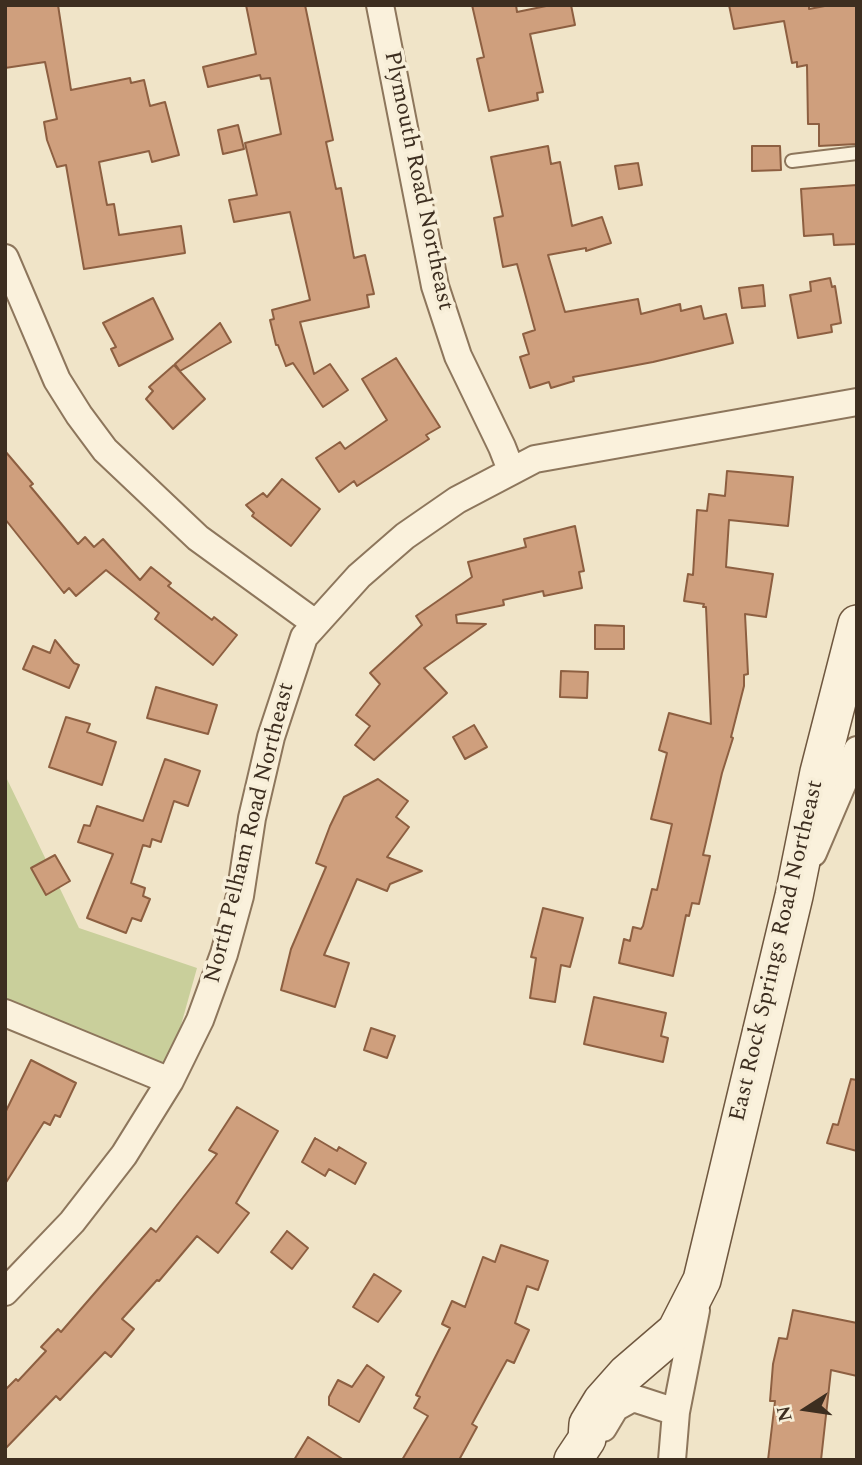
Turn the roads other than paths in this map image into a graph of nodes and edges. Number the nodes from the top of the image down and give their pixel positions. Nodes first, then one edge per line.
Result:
1 (380, 5) edge
2 (857, 153) edge
3 (793, 161) dead end
4 (5, 258) edge
5 (857, 402) edge
6 (511, 470) junction
7 (315, 623) junction
8 (857, 624) edge
9 (857, 750) edge
10 (794, 896) junction
11 (5, 1013) edge
12 (170, 1081) junction
13 (702, 1280) junction
14 (5, 1292) edge
15 (676, 1412) junction
16 (580, 1449) edge
17 (672, 1460) edge

1 - 6 street, Plymouth Road Northeast
2 - 3 lane
4 - 7 street
5 - 6 street, North Pelham Road Northeast
6 - 7 street, North Pelham Road Northeast
7 - 12 street, North Pelham Road Northeast
8 - 10 street, East Rock Springs Road Northeast
9 - 10 street
10 - 13 street, East Rock Springs Road Northeast
11 - 12 street
12 - 14 street, North Pelham Road Northeast
13 - 15 street
13 - 16 street, East Rock Springs Road Northeast
15 - 16 street
15 - 17 street

